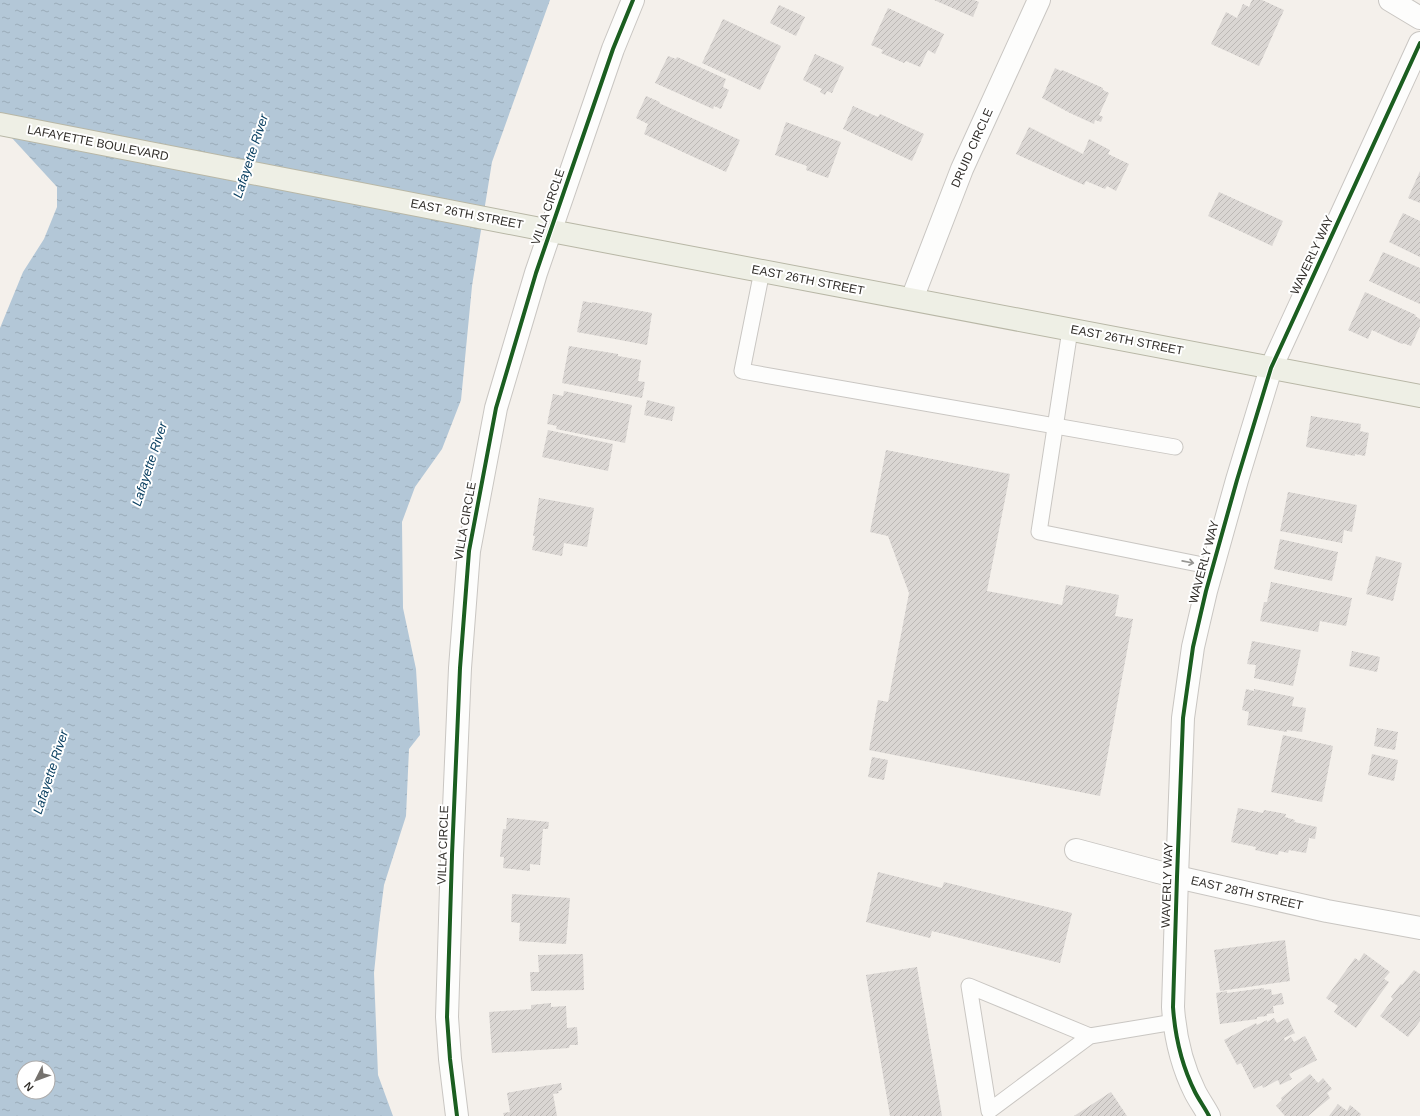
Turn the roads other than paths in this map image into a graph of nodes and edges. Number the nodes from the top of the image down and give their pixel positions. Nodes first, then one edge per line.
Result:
1 (633, 0) edge
2 (1039, 0) edge
3 (1390, 0) edge
4 (1420, 18) edge
5 (1420, 43) edge
6 (0, 124) edge
7 (197, 162) joint
8 (551, 231) junction
9 (762, 271) junction
10 (912, 299) junction
11 (1070, 330) junction
12 (1271, 368) junction
13 (1420, 396) edge
14 (1055, 427) junction
15 (1175, 448) dead end
16 (1213, 567) junction
17 (1076, 850) dead end
18 (1176, 878) junction
19 (1420, 928) edge
20 (1174, 1022) junction
21 (1090, 1036) junction
22 (457, 1116) edge
23 (1209, 1116) edge

1 - 8 street, VILLA CIRCLE
2 - 10 street, DRUID CIRCLE
3 - 4 street
5 - 12 street, WAVERLY WAY
6 - 7 main road, LAFAYETTE BOULEVARD
7 - 8 main road, EAST 26TH STREET
8 - 9 main road, EAST 26TH STREET
8 - 22 street, VILLA CIRCLE
9 - 10 main road, EAST 26TH STREET
9 - 14 lane
10 - 11 main road, EAST 26TH STREET
11 - 12 main road, EAST 26TH STREET
11 - 14 lane
12 - 13 main road, EAST 26TH STREET
12 - 16 street, WAVERLY WAY
14 - 15 lane
14 -> 16 lane
16 - 18 street, WAVERLY WAY
17 - 18 street, EAST 28TH STREET
18 - 19 street, EAST 28TH STREET
18 - 20 street, WAVERLY WAY
20 - 21 lane
20 - 23 street, WAVERLY WAY
21 - 21 lane

